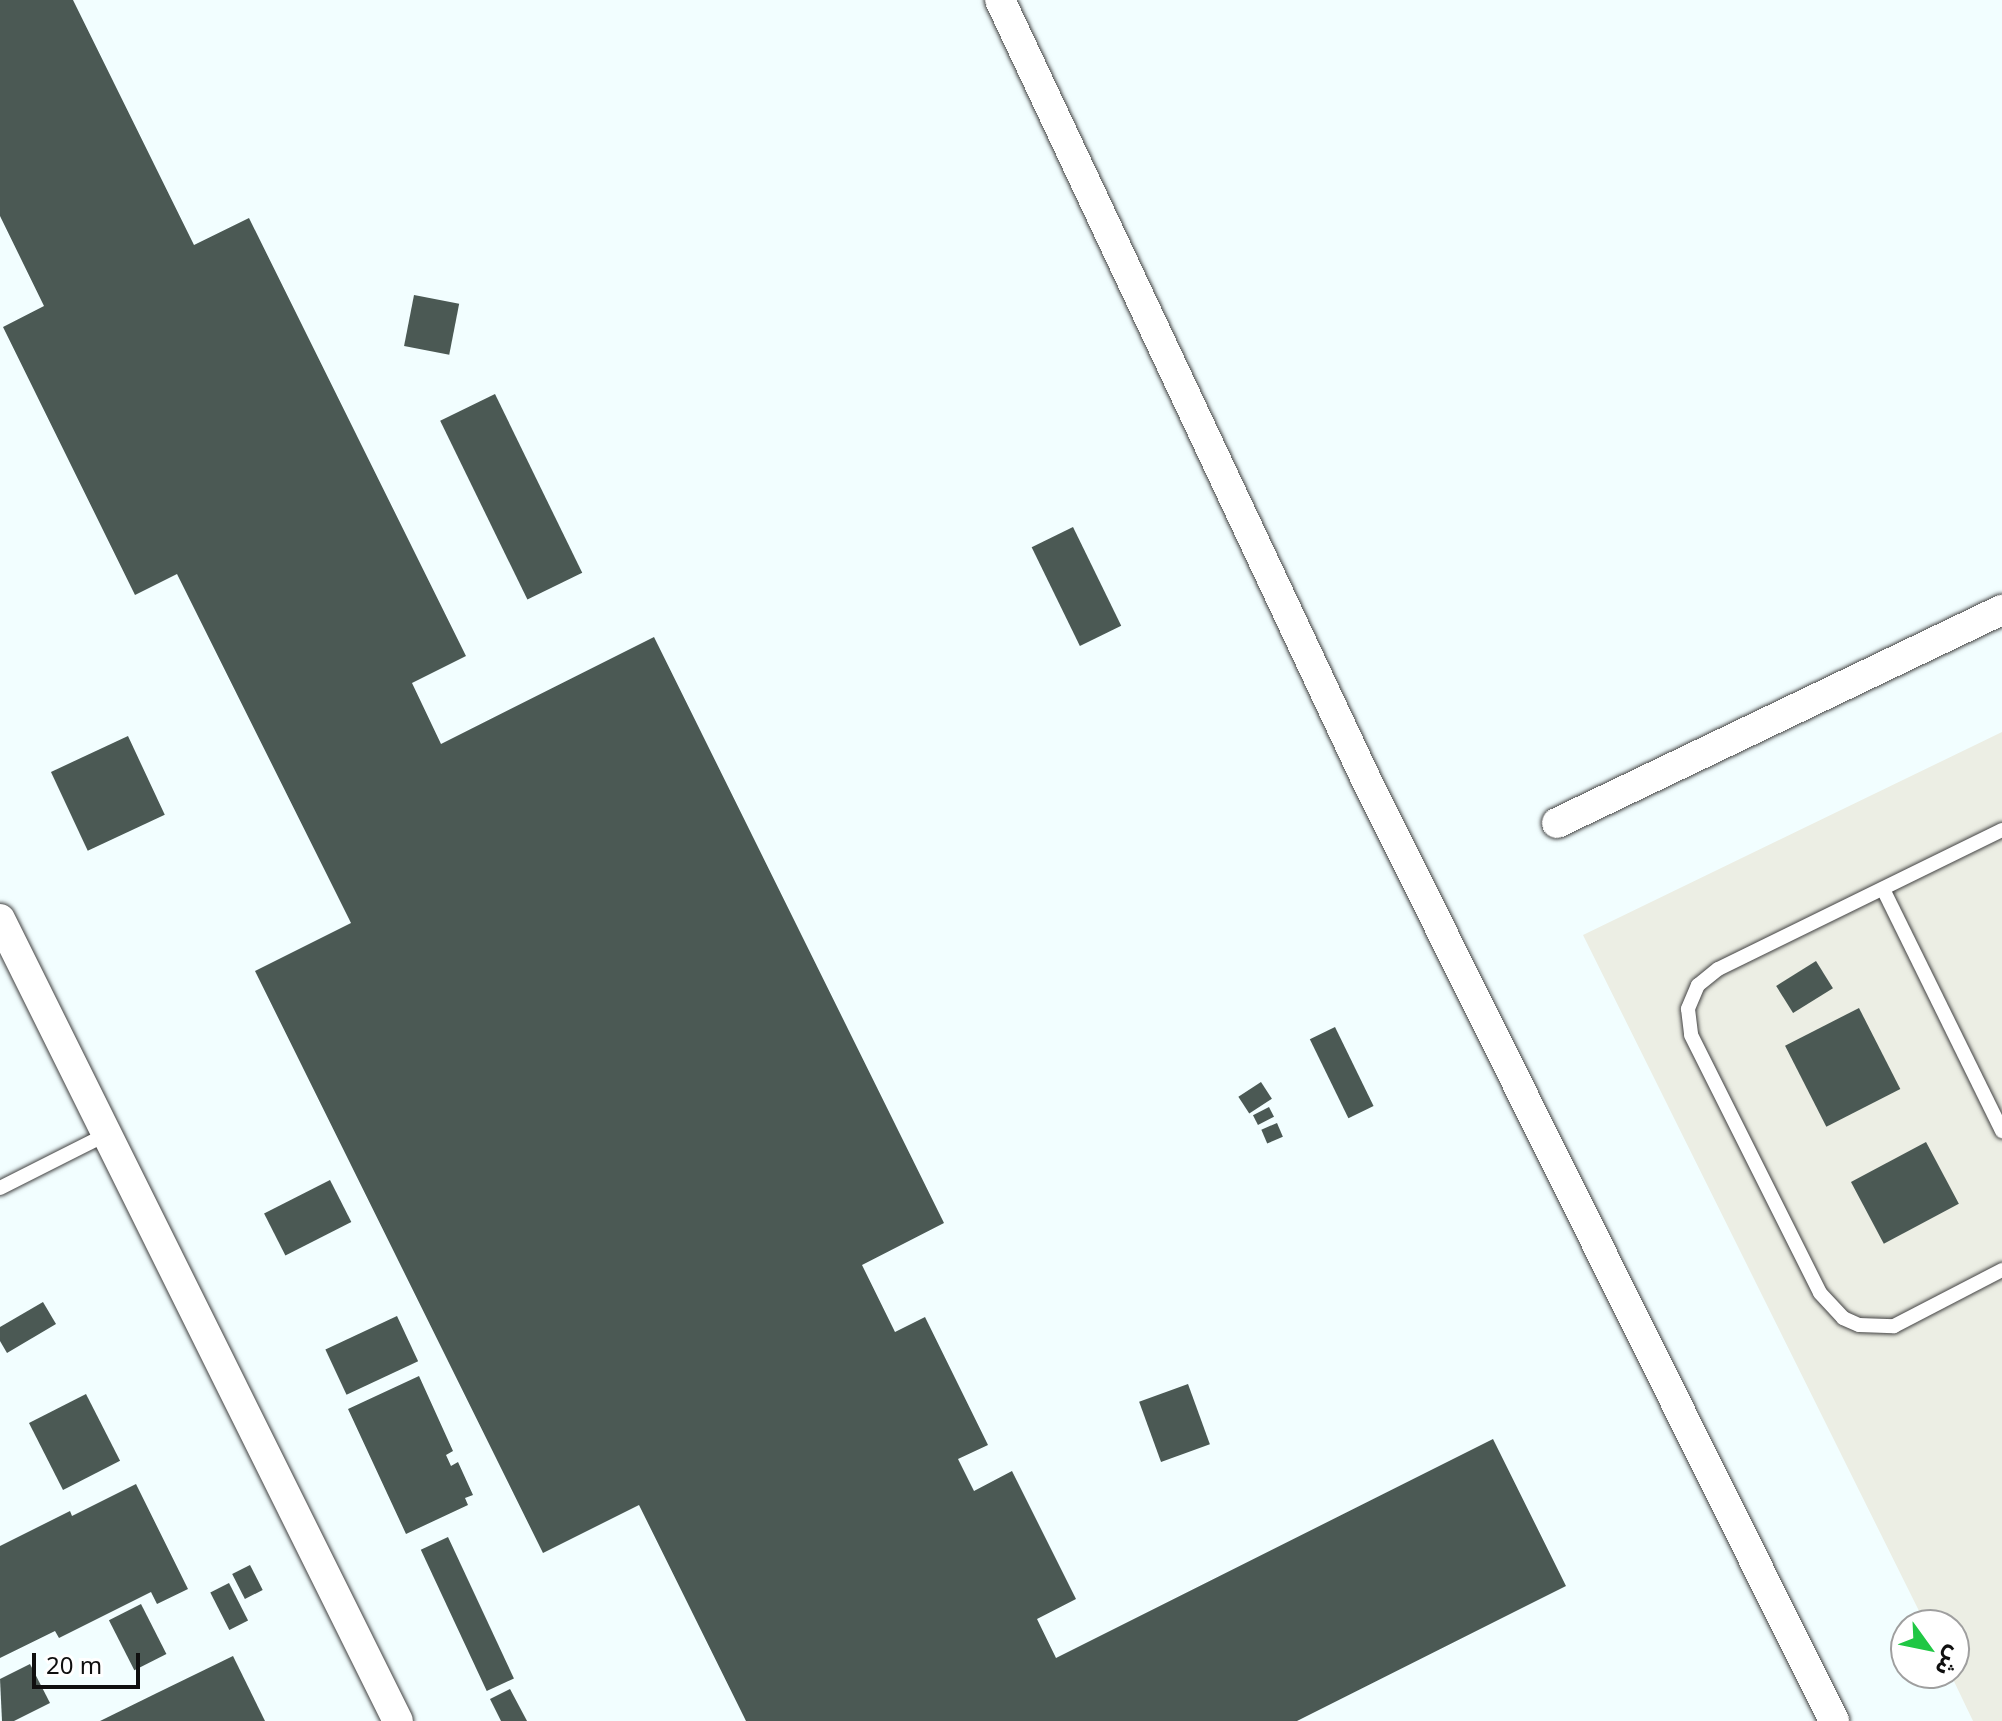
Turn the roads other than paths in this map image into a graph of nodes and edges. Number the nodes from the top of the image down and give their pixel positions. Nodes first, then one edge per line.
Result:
1 (1000, 0) edge
2 (2002, 610) edge
3 (1557, 823) dead end
4 (2002, 830) edge
5 (1883, 889) junction
6 (0, 919) edge
7 (2002, 1131) edge
8 (107, 1134) junction
9 (0, 1188) edge
10 (2002, 1270) edge
11 (398, 1721) edge
12 (1834, 1721) edge

1 - 12 street
2 - 3 street
4 - 5 lane
5 - 7 lane
5 - 10 lane
6 - 8 street
8 - 9 lane
8 - 11 street

